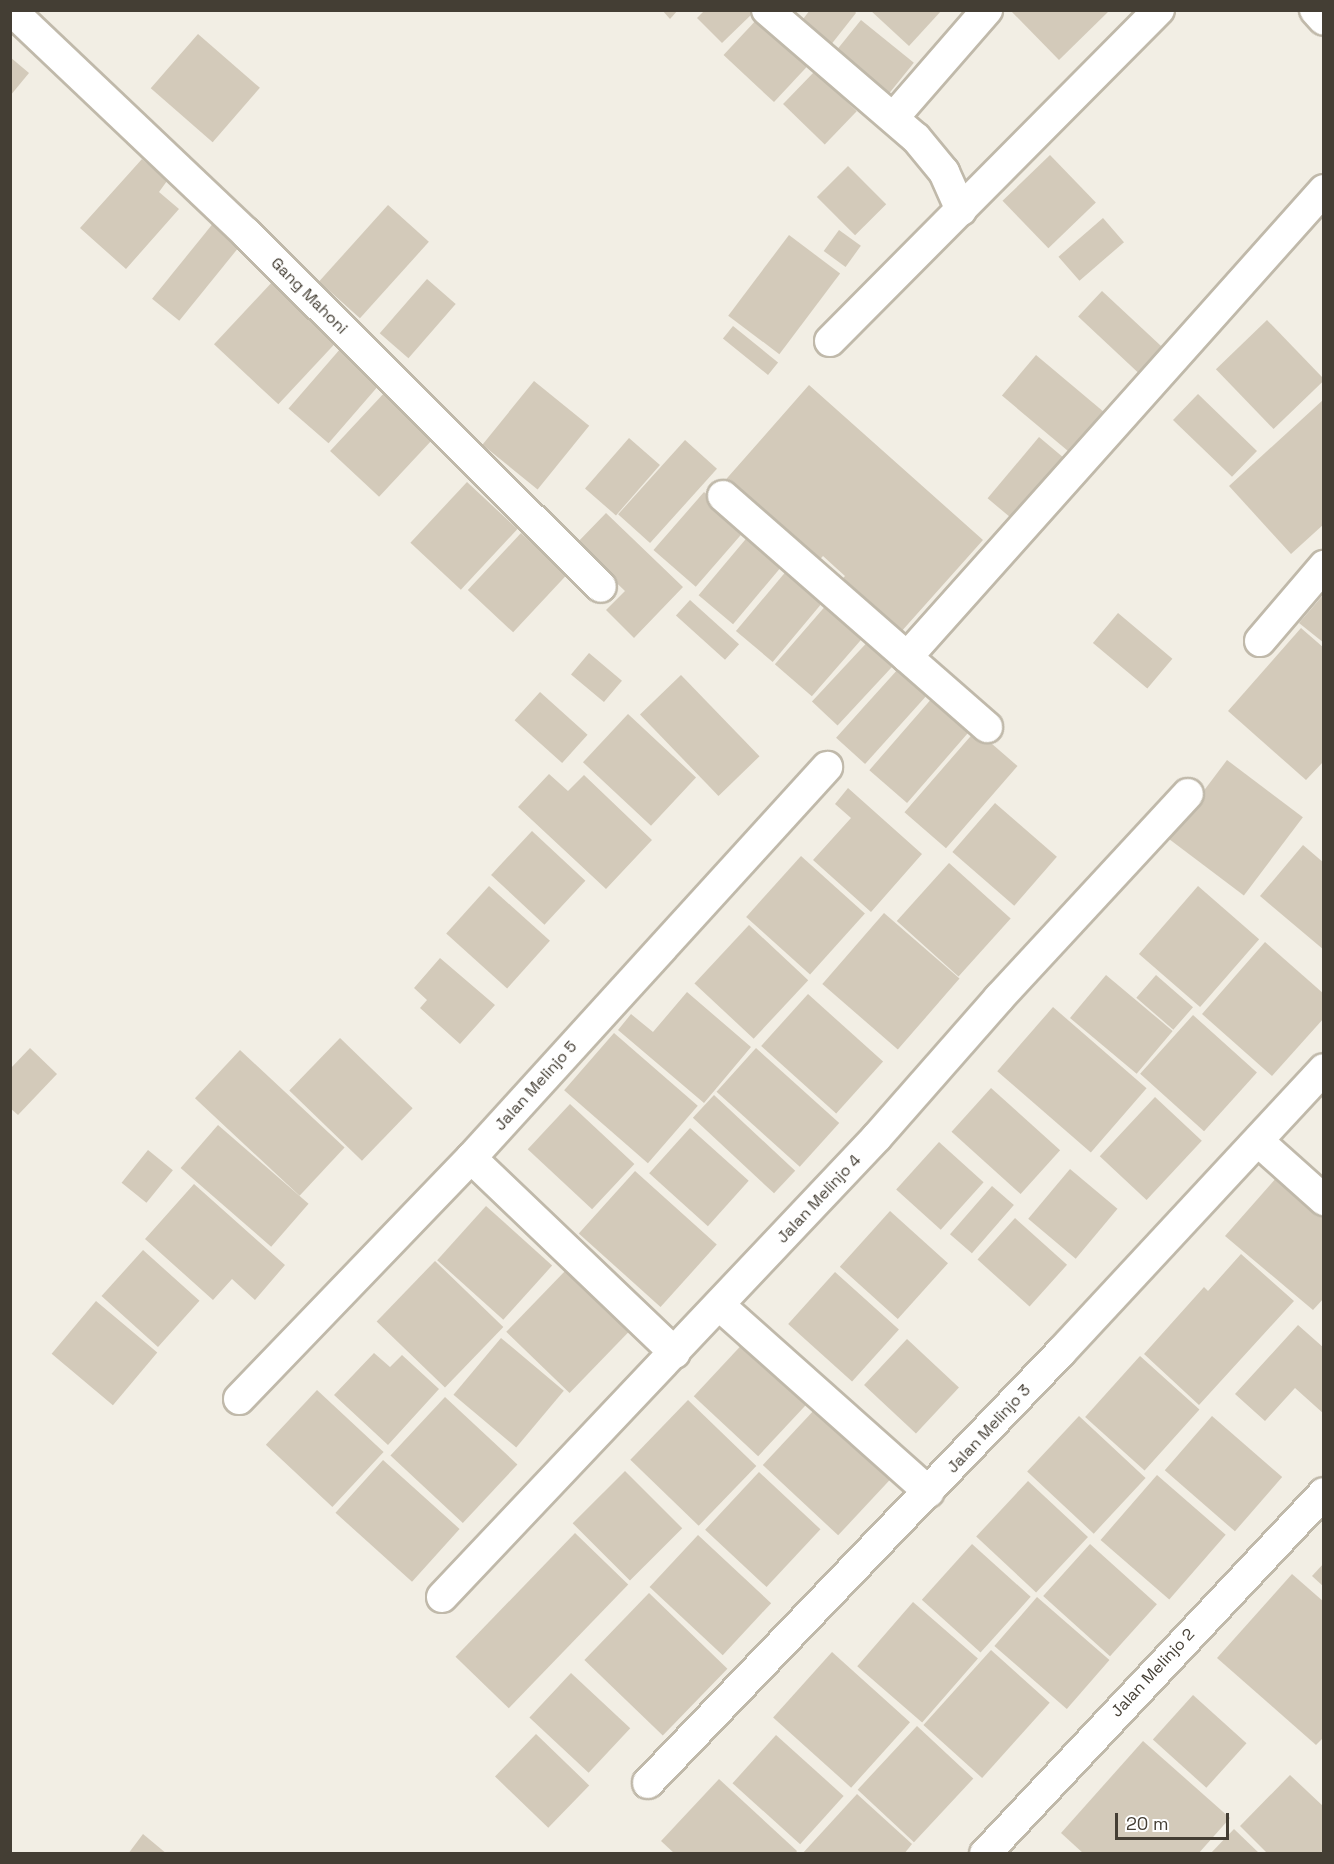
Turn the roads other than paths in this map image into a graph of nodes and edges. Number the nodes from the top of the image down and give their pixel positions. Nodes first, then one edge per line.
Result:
1 (11, 10) edge
2 (767, 10) edge
3 (987, 10) edge
4 (1159, 10) edge
5 (1315, 10) edge
6 (1323, 20) edge
7 (894, 117) junction
8 (1323, 190) edge
9 (961, 210) junction
10 (830, 341) dead end
11 (723, 496) dead end
12 (1323, 566) edge
13 (601, 587) dead end
14 (1260, 641) dead end
15 (908, 657) junction
16 (987, 727) dead end
17 (827, 767) dead end
18 (1188, 794) dead end
19 (1323, 1069) edge
20 (1258, 1141) junction
21 (471, 1158) junction
22 (1323, 1200) edge
23 (718, 1305) junction
24 (675, 1353) junction
25 (239, 1399) dead end
26 (929, 1492) junction
27 (1323, 1493) edge
28 (442, 1597) dead end
29 (648, 1783) dead end
30 (985, 1854) edge

1 - 13 street, Gang Mahoni
2 - 7 street
3 - 7 street
4 - 9 street
5 - 6 street
7 - 9 street
8 - 15 street
9 - 10 street
11 - 15 street
12 - 14 street
15 - 16 street
17 - 21 street, Jalan Melinjo 5
18 - 23 street, Jalan Melinjo 4
19 - 20 street, Jalan Melinjo 3
20 - 22 street
20 - 26 street, Jalan Melinjo 3
21 - 24 street
21 - 25 street, Jalan Melinjo 5
23 - 24 street, Jalan Melinjo 4
23 - 26 street
24 - 28 street, Jalan Melinjo 4
26 - 29 street, Jalan Melinjo 3
27 - 30 street, Jalan Melinjo 2

